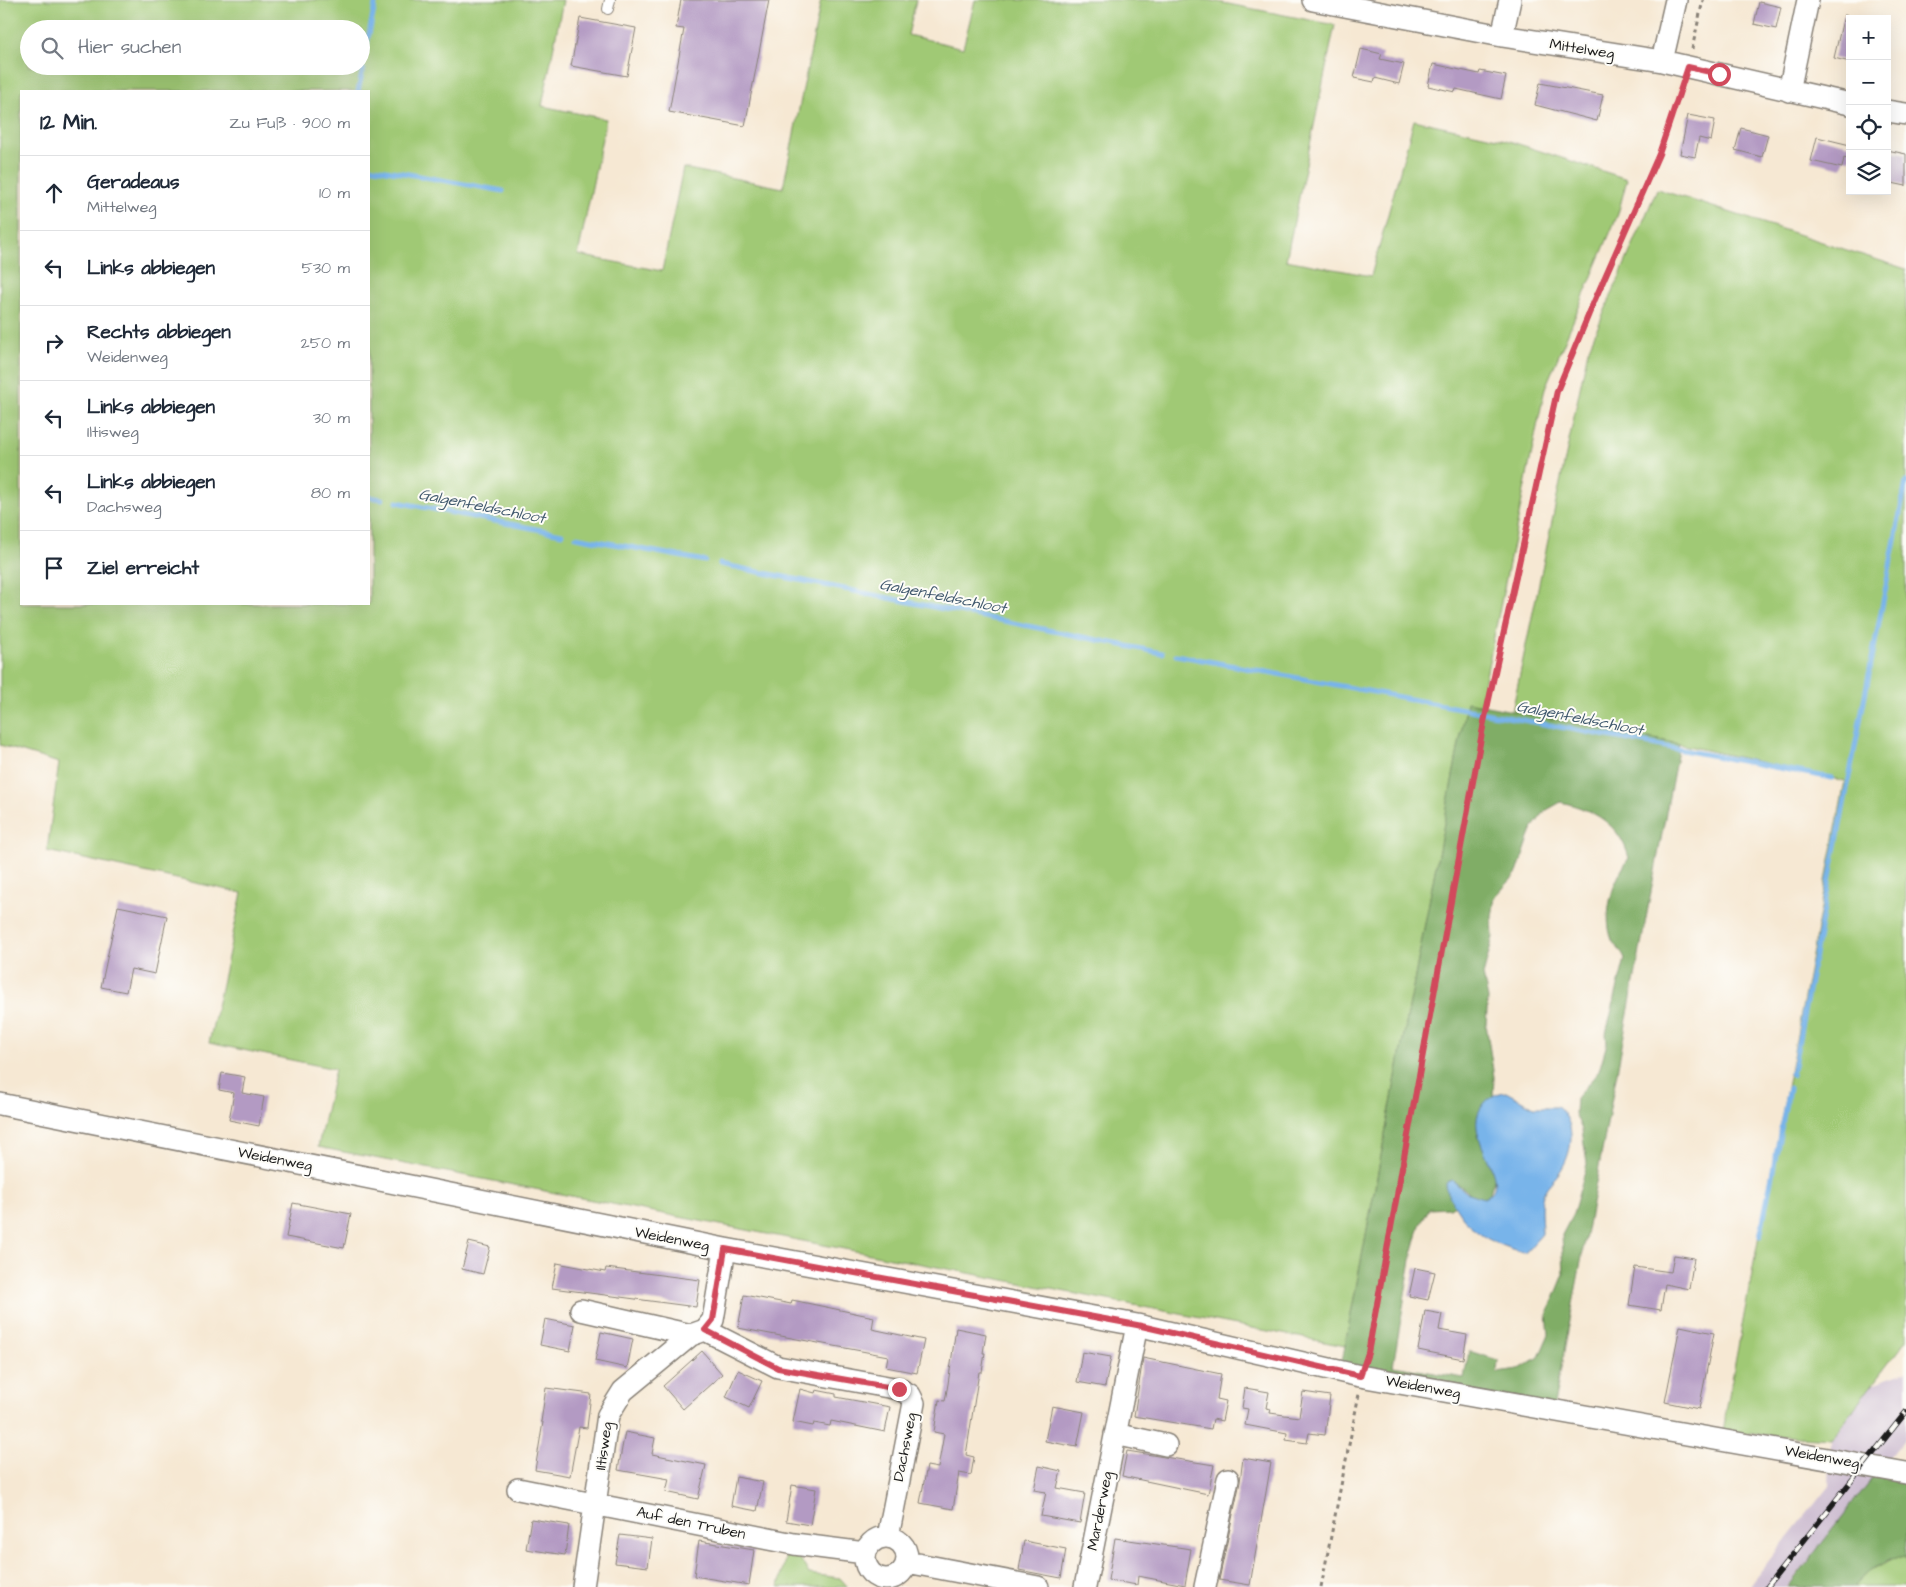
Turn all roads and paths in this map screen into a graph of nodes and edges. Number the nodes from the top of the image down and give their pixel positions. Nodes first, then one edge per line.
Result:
1 (1314, 0) edge
2 (1510, 0) edge
3 (1676, 0) edge
4 (1703, 0) edge
5 (1808, 0) edge
6 (1502, 36) junction
7 (1662, 61) junction
8 (1688, 67) junction
9 (1789, 91) junction
10 (1846, 103) edge
11 (1891, 112) edge
12 (1906, 114) edge
13 (0, 1104) edge
14 (725, 1249) junction
15 (581, 1310) dead end
16 (1137, 1325) junction
17 (698, 1333) junction
18 (1360, 1376) junction
19 (1115, 1434) junction
20 (1166, 1445) dead end
21 (1906, 1473) edge
22 (1228, 1479) dead end
23 (518, 1489) dead end
24 (597, 1503) junction
25 (888, 1537) junction
26 (865, 1554) junction
27 (907, 1562) junction
28 (885, 1583) edge
29 (583, 1587) edge
30 (1038, 1587) edge
31 (1085, 1587) edge
32 (1205, 1587) edge
33 (1321, 1587) edge

1 - 6 street, Mittelweg
2 - 6 street
3 - 7 street
4 - 8 path
5 - 9 street
6 - 7 street, Mittelweg
7 - 8 street, Mittelweg
8 - 9 street, Mittelweg
8 - 18 path
9 - 10 street, Mittelweg
11 - 12 street
13 - 14 street, Weidenweg
14 - 16 street, Weidenweg
14 - 17 street, Iltisweg
15 - 17 street
16 - 18 street, Weidenweg
16 - 19 street, Marderweg
17 - 24 street, Iltisweg
17 - 25 street, Dachsweg
18 - 21 street, Weidenweg
18 - 33 path
19 - 20 street
19 - 31 street, Marderweg
22 - 32 street
23 - 24 street, Auf den Truben
24 - 26 street, Auf den Truben
24 - 29 street, Iltisweg
25 - 26 street
25 - 27 street
26 - 28 street
27 - 28 street
27 - 30 street

